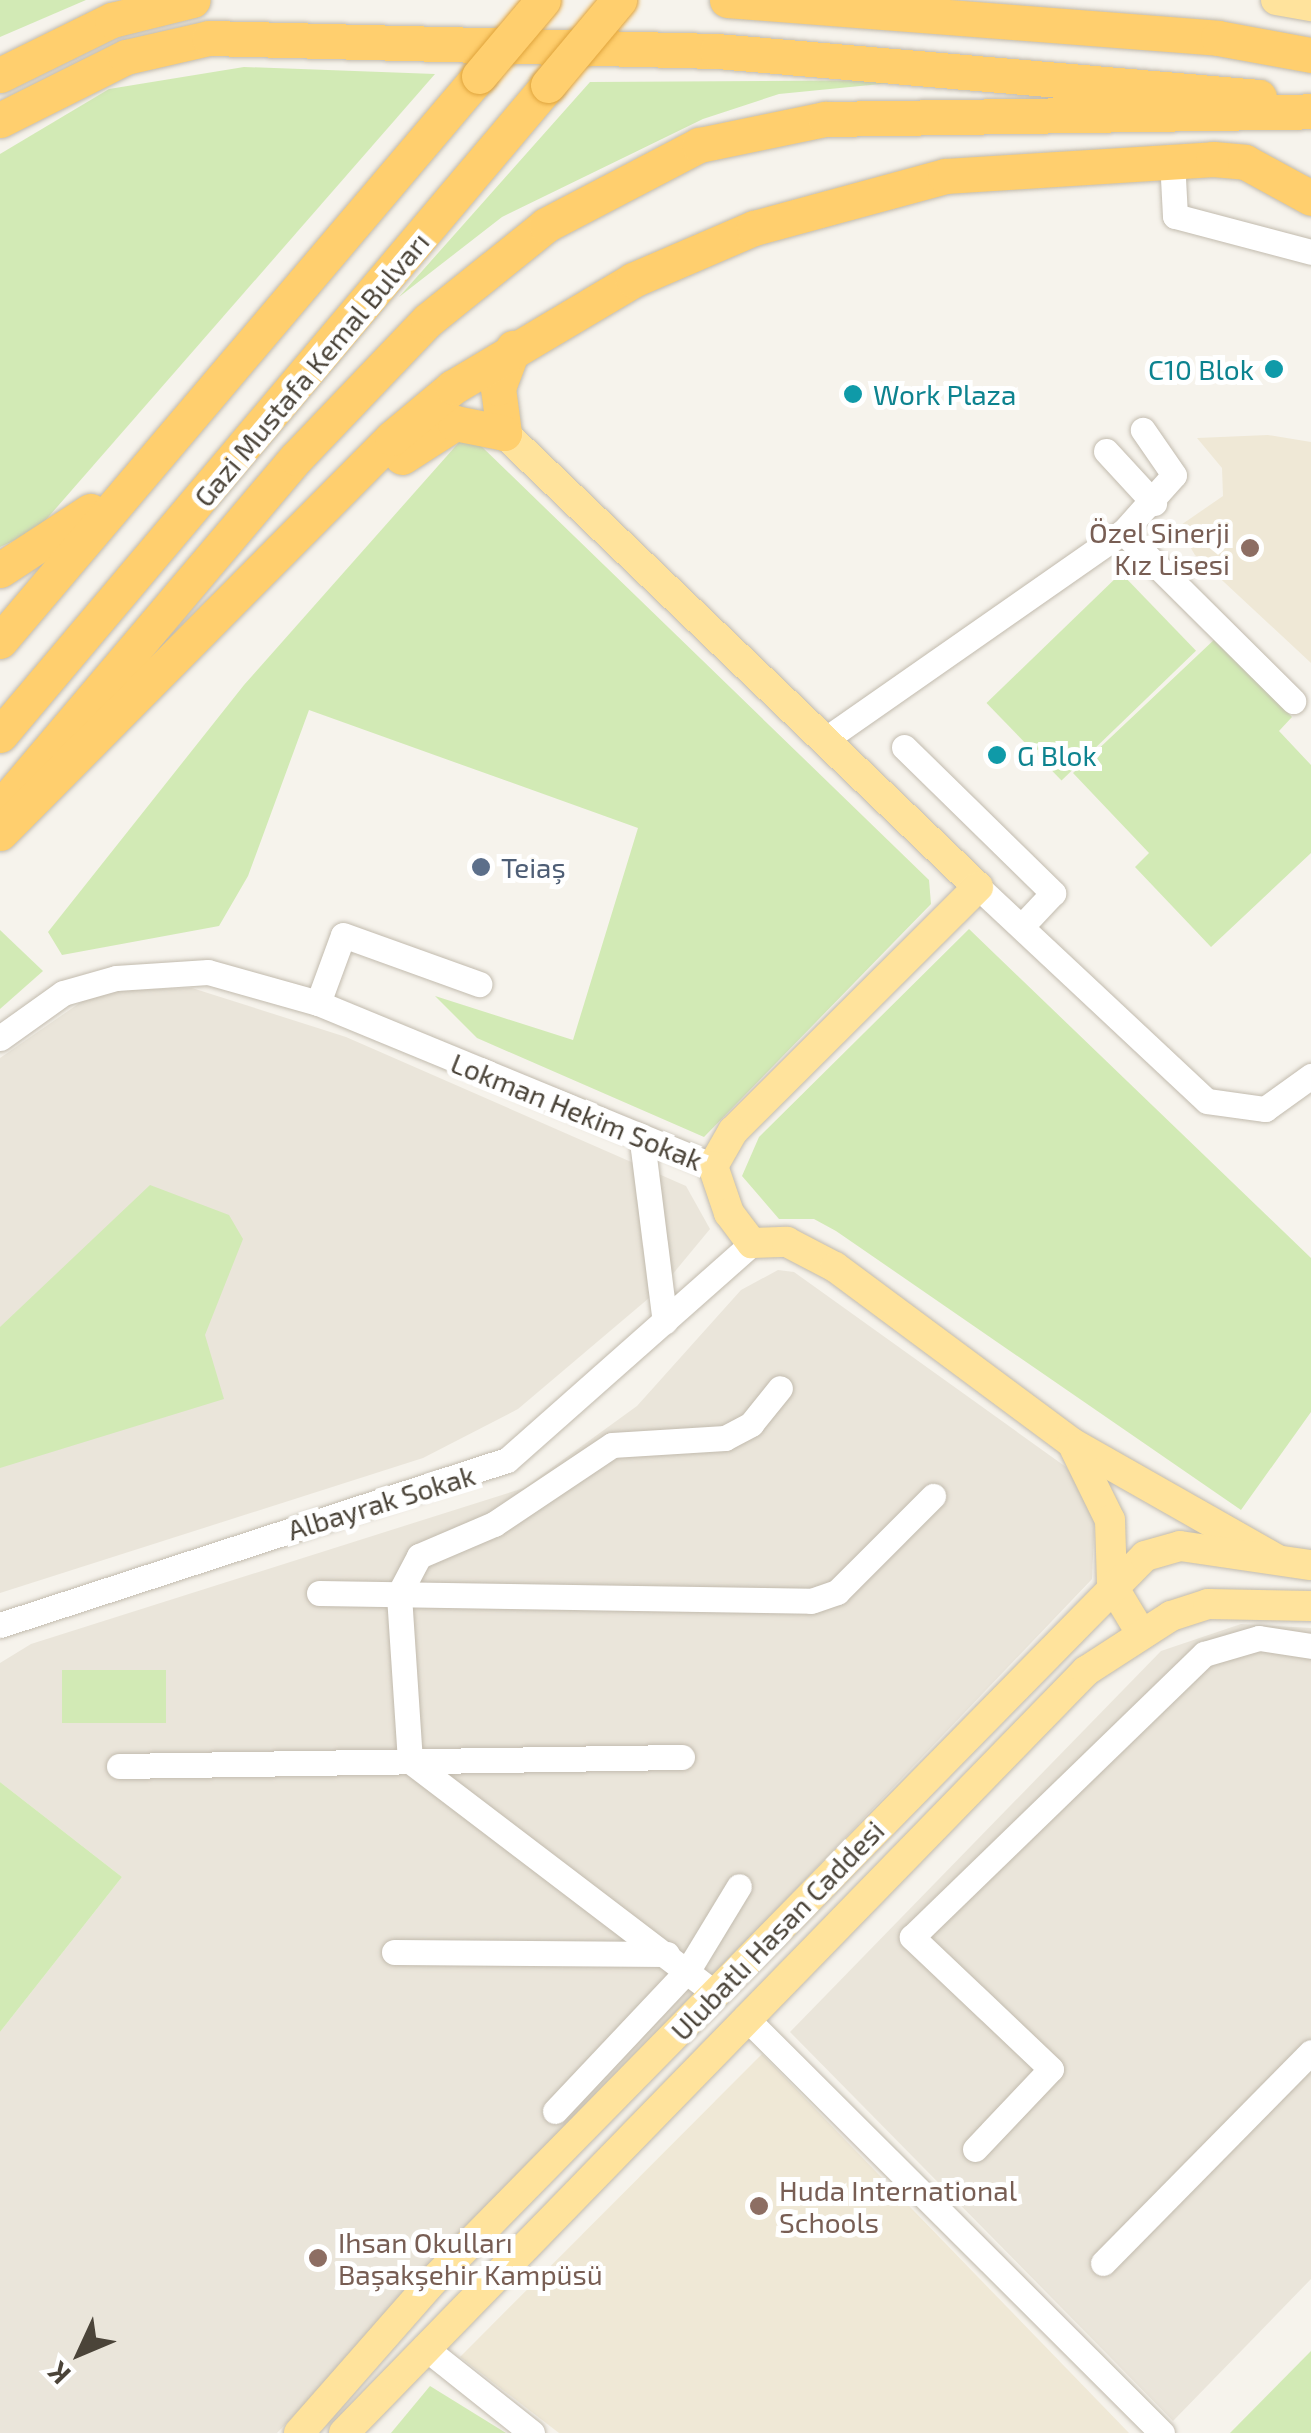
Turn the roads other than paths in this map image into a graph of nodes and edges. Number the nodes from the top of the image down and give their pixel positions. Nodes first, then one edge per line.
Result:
1 (193, 0) edge
2 (543, 0) edge
3 (619, 0) edge
4 (727, 0) edge
5 (1276, 0) edge
6 (1311, 6) edge
7 (1311, 55) edge
8 (0, 74) edge
9 (1311, 109) edge
10 (0, 120) edge
11 (1172, 159) junction
12 (1311, 198) edge
13 (1311, 252) edge
14 (513, 348) junction
15 (1143, 430) dead end
16 (504, 433) junction
17 (1106, 452) dead end
18 (161, 454) junction
19 (1154, 504) junction
20 (1123, 532) junction
21 (0, 570) edge
22 (231, 603) junction
23 (0, 641) edge
24 (1293, 701) dead end
25 (0, 736) edge
26 (823, 741) junction
27 (904, 747) dead end
28 (0, 808) edge
29 (0, 833) edge
30 (978, 887) junction
31 (1022, 926) junction
32 (478, 984) dead end
33 (318, 1004) junction
34 (0, 1038) edge
35 (1311, 1076) edge
36 (642, 1140) junction
37 (713, 1166) junction
38 (752, 1243) junction
39 (665, 1322) junction
40 (780, 1388) dead end
41 (534, 1440) junction
42 (1072, 1443) junction
43 (559, 1476) junction
44 (933, 1496) dead end
45 (1181, 1510) junction
46 (1220, 1548) junction
47 (1276, 1559) junction
48 (1311, 1564) edge
49 (1112, 1585) junction
50 (319, 1593) dead end
51 (400, 1594) junction
52 (1208, 1604) junction
53 (1311, 1606) edge
54 (0, 1625) edge
55 (1140, 1633) junction
56 (1311, 1646) edge
57 (682, 1757) dead end
58 (410, 1761) junction
59 (119, 1766) dead end
60 (739, 1886) dead end
61 (394, 1952) dead end
62 (678, 1962) junction
63 (716, 1994) junction
64 (746, 2018) junction
65 (1311, 2052) edge
66 (555, 2110) dead end
67 (975, 2149) dead end
68 (1103, 2264) dead end
69 (424, 2347) junction
70 (299, 2433) edge
71 (344, 2433) edge
72 (532, 2433) edge
73 (1162, 2433) edge

1 - 8 highway
2 - 18 highway, bridge
3 - 25 highway, Gazi Mustafa Kemal Bulvarı, bridge
4 - 7 highway
5 - 6 main road
9 - 10 highway
9 - 28 highway
11 - 12 highway
11 - 13 street
11 - 14 highway
14 - 16 highway
14 - 22 highway
15 - 19 street
16 - 22 highway
16 - 26 main road
17 - 19 street
18 - 21 highway
18 - 23 highway
19 - 20 street
20 - 24 street
20 - 26 street
22 - 29 highway
26 - 30 main road
27 - 31 street
30 - 31 street
30 - 37 main road
31 - 35 street
32 - 33 street
33 - 34 street, Lokman Hekim Sokak
33 - 36 street, Lokman Hekim Sokak
36 - 37 street, Lokman Hekim Sokak
36 - 39 street
37 - 38 main road, Lokman Hekim Sokak
38 - 39 street, Albayrak Sokak
38 - 42 main road
39 - 41 street, Albayrak Sokak
40 - 43 street
41 - 43 street
41 - 54 street, Albayrak Sokak
42 - 45 main road
42 - 49 main road
43 - 51 street
44 - 51 street
45 - 46 main road
45 - 47 main road
46 - 47 main road, Ulubatlı Hasan Caddesi
46 - 49 main road, Ulubatlı Hasan Caddesi
46 - 52 main road
47 - 48 main road, Ulubatlı Hasan Caddesi
49 - 55 main road
49 - 63 main road, Ulubatlı Hasan Caddesi
50 - 51 street
51 - 58 street
52 - 53 main road, Ulubatlı Hasan Caddesi
52 - 55 main road, Ulubatlı Hasan Caddesi
55 - 64 main road, Ulubatlı Hasan Caddesi
56 - 67 street
57 - 58 street
58 - 59 street
58 - 62 street
60 - 62 street
61 - 62 street
62 - 63 street
62 - 66 street
63 - 70 main road, Ulubatlı Hasan Caddesi
64 - 69 main road, Ulubatlı Hasan Caddesi
64 - 73 street
65 - 68 street
69 - 71 main road, Ulubatlı Hasan Caddesi
69 - 72 street

